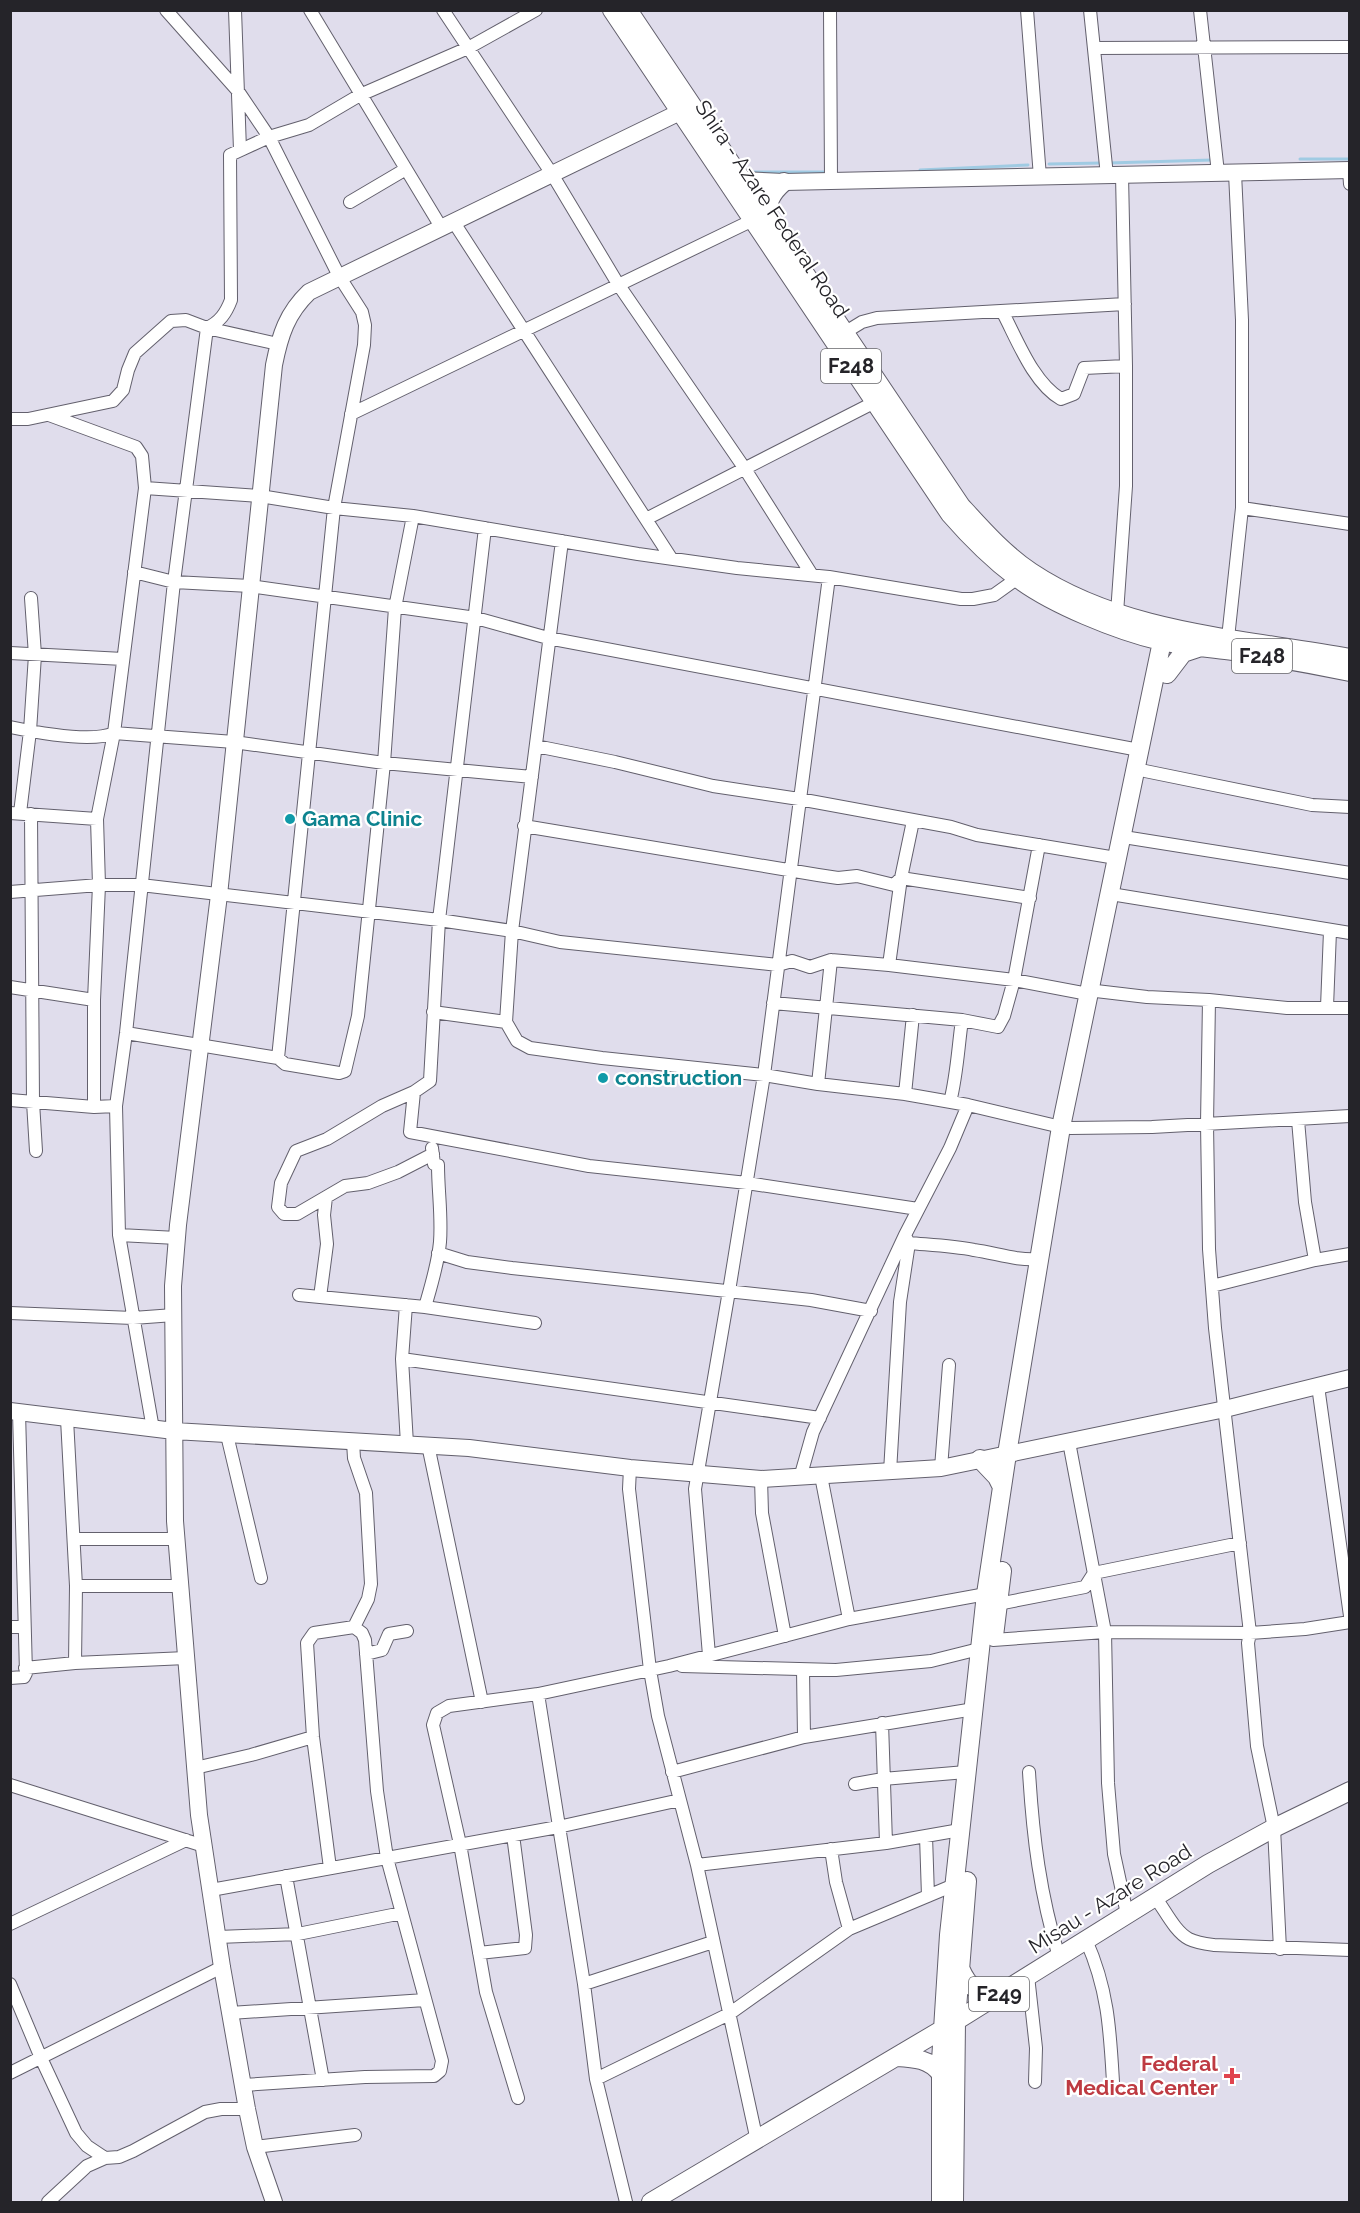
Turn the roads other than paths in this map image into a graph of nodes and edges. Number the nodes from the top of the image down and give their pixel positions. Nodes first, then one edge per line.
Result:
1 (166, 10) edge
2 (235, 10) edge
3 (310, 10) edge
4 (443, 10) edge
5 (536, 10) edge
6 (612, 10) edge
7 (628, 10) edge
8 (830, 10) edge
9 (1027, 10) edge
10 (1090, 10) edge
11 (1200, 10) edge
12 (1204, 47) junction
13 (1350, 47) edge
14 (468, 48) junction
15 (1094, 48) junction
16 (238, 92) junction
17 (360, 95) junction
18 (680, 112) junction
19 (269, 137) junction
20 (240, 150) junction
21 (1217, 165) junction
22 (406, 169) junction
23 (1110, 170) junction
24 (1349, 170) edge
25 (1235, 173) junction
26 (552, 174) junction
27 (1040, 177) junction
28 (741, 180) junction
29 (831, 180) junction
30 (784, 182) junction
31 (1350, 184) edge
32 (350, 202) dead end
33 (760, 220) junction
34 (447, 224) junction
35 (339, 276) junction
36 (618, 284) junction
37 (1125, 304) junction
38 (1002, 311) junction
39 (207, 328) junction
40 (524, 330) junction
41 (844, 333) junction
42 (278, 344) junction
43 (1126, 366) junction
44 (875, 402) junction
45 (48, 414) junction
46 (351, 414) junction
47 (10, 419) edge
48 (745, 469) junction
49 (145, 488) junction
50 (187, 492) junction
51 (260, 496) junction
52 (334, 508) junction
53 (1242, 508) junction
54 (413, 516) junction
55 (646, 519) junction
56 (1350, 524) edge
57 (485, 528) junction
58 (562, 541) junction
59 (671, 558) junction
60 (134, 572) junction
61 (1023, 574) junction
62 (812, 575) junction
63 (829, 577) junction
64 (174, 582) junction
65 (250, 586) junction
66 (31, 598) dead end
67 (324, 598) junction
68 (395, 608) junction
69 (1118, 613) junction
70 (476, 618) junction
71 (1132, 632) junction
72 (1169, 635) junction
73 (548, 638) junction
74 (1228, 638) junction
75 (1202, 647) junction
76 (10, 653) edge
77 (35, 655) junction
78 (1350, 658) edge
79 (123, 659) junction
80 (1350, 672) edge
81 (1161, 674) junction
82 (814, 688) junction
83 (10, 727) edge
84 (30, 731) junction
85 (114, 734) junction
86 (158, 736) junction
87 (234, 742) junction
88 (536, 746) junction
89 (1139, 750) junction
90 (309, 753) junction
91 (384, 763) junction
92 (458, 769) junction
93 (1145, 771) junction
94 (532, 777) junction
95 (799, 799) junction
96 (1350, 807) edge
97 (21, 814) edge
98 (97, 819) junction
99 (913, 821) junction
100 (524, 826) junction
101 (1130, 838) junction
102 (1039, 845) junction
103 (1116, 858) junction
104 (790, 869) junction
105 (1350, 873) edge
106 (901, 878) junction
107 (99, 885) junction
108 (141, 885) junction
109 (32, 891) junction
110 (10, 892) edge
111 (219, 895) junction
112 (1117, 895) junction
113 (1030, 898) junction
114 (294, 902) junction
115 (368, 912) junction
116 (439, 920) junction
117 (512, 931) junction
118 (1330, 931) junction
119 (1350, 933) edge
120 (831, 960) junction
121 (778, 965) junction
122 (889, 965) junction
123 (1014, 981) junction
124 (10, 987) edge
125 (33, 991) junction
126 (1092, 992) junction
127 (94, 1000) junction
128 (1209, 1000) junction
129 (773, 1003) junction
130 (827, 1007) junction
131 (1327, 1007) junction
132 (1350, 1008) edge
133 (433, 1012) junction
134 (913, 1015) junction
135 (962, 1020) junction
136 (506, 1022) junction
137 (126, 1033) junction
138 (200, 1046) junction
139 (278, 1058) junction
140 (764, 1075) junction
141 (819, 1084) junction
142 (414, 1092) junction
143 (905, 1094) junction
144 (10, 1100) edge
145 (950, 1101) junction
146 (33, 1102) junction
147 (968, 1105) junction
148 (116, 1106) junction
149 (94, 1107) junction
150 (1350, 1116) edge
151 (1298, 1120) junction
152 (1207, 1124) junction
153 (1065, 1127) junction
154 (433, 1137) junction
155 (36, 1151) dead end
156 (433, 1154) junction
157 (747, 1183) junction
158 (326, 1197) junction
159 (918, 1209) junction
160 (119, 1235) junction
161 (177, 1238) junction
162 (907, 1239) junction
163 (438, 1253) junction
164 (1350, 1254) edge
165 (1039, 1259) junction
166 (1315, 1260) junction
167 (1212, 1286) junction
168 (729, 1291) junction
169 (299, 1295) dead end
170 (320, 1297) junction
171 (406, 1305) junction
172 (425, 1307) junction
173 (871, 1311) junction
174 (10, 1313) edge
175 (174, 1315) junction
176 (133, 1318) junction
177 (535, 1323) dead end
178 (402, 1359) junction
179 (949, 1365) dead end
180 (1350, 1378) edge
181 (1318, 1386) junction
182 (710, 1403) junction
183 (1225, 1409) junction
184 (15, 1411) edge
185 (820, 1418) junction
186 (67, 1419) junction
187 (153, 1429) junction
188 (174, 1431) junction
189 (227, 1435) junction
190 (353, 1442) junction
191 (1069, 1442) junction
192 (407, 1444) junction
193 (428, 1445) junction
194 (1012, 1454) junction
195 (980, 1459) junction
196 (630, 1468) junction
197 (941, 1468) junction
198 (890, 1472) junction
199 (698, 1473) junction
200 (821, 1476) junction
201 (800, 1478) junction
202 (761, 1479) junction
203 (1002, 1487) junction
204 (74, 1539) junction
205 (176, 1539) junction
206 (1240, 1543) junction
207 (1094, 1573) junction
208 (261, 1578) dead end
209 (76, 1586) junction
210 (179, 1586) junction
211 (992, 1599) junction
212 (1350, 1616) edge
213 (849, 1619) junction
214 (1350, 1622) edge
215 (17, 1627) edge
216 (354, 1627) junction
217 (407, 1631) dead end
218 (1105, 1632) junction
219 (1251, 1633) junction
220 (784, 1636) junction
221 (986, 1645) junction
222 (366, 1654) junction
223 (709, 1656) junction
224 (186, 1658) junction
225 (75, 1663) junction
226 (669, 1666) junction
227 (25, 1668) junction
228 (650, 1670) junction
229 (803, 1670) junction
230 (10, 1678) edge
231 (538, 1694) junction
232 (482, 1702) junction
233 (974, 1709) junction
234 (882, 1724) junction
235 (313, 1737) junction
236 (804, 1737) junction
237 (195, 1768) junction
238 (672, 1772) junction
239 (966, 1772) junction
240 (1029, 1772) dead end
241 (883, 1779) junction
242 (855, 1784) dead end
243 (10, 1785) edge
244 (1349, 1795) edge
245 (680, 1800) junction
246 (558, 1827) junction
247 (1274, 1828) junction
248 (960, 1830) junction
249 (513, 1835) junction
250 (927, 1836) junction
251 (186, 1840) junction
252 (886, 1843) junction
253 (460, 1844) junction
254 (204, 1846) junction
255 (831, 1849) junction
256 (387, 1858) junction
257 (696, 1864) junction
258 (330, 1868) junction
259 (286, 1876) junction
260 (954, 1885) junction
261 (211, 1890) junction
262 (928, 1896) junction
263 (1155, 1897) junction
264 (402, 1913) junction
265 (1128, 1914) junction
266 (10, 1924) edge
267 (849, 1929) junction
268 (298, 1934) junction
269 (218, 1937) junction
270 (1086, 1940) junction
271 (713, 1942) junction
272 (1280, 1948) junction
273 (1350, 1950) edge
274 (479, 1953) junction
275 (1059, 1957) junction
276 (222, 1967) junction
277 (960, 1968) junction
278 (1028, 1976) junction
279 (10, 1984) edge
280 (584, 1984) junction
281 (1002, 1992) junction
282 (425, 2000) junction
283 (310, 2009) junction
284 (230, 2013) junction
285 (729, 2014) junction
286 (950, 2025) junction
287 (897, 2057) junction
288 (41, 2058) junction
289 (10, 2073) edge
290 (941, 2074) junction
291 (596, 2079) junction
292 (323, 2080) junction
293 (1035, 2082) dead end
294 (1113, 2082) dead end
295 (243, 2085) junction
296 (518, 2098) dead end
297 (247, 2109) junction
298 (355, 2135) dead end
299 (757, 2141) junction
300 (255, 2146) junction
301 (105, 2157) junction
302 (48, 2202) edge
303 (274, 2202) edge
304 (626, 2202) edge
305 (651, 2202) edge
306 (940, 2202) edge
307 (954, 2202) edge

1 - 16 street
2 - 16 street
3 - 17 street
4 - 14 street
5 - 14 street
6 - 18 main road, Shira - Azare Federal Road / F248
7 - 28 main road, Shira - Azare Federal Road / F248
8 - 29 street
9 - 27 street
10 - 15 street
11 - 12 street
12 - 13 street
12 - 15 street
12 - 21 street
14 - 17 street
14 - 26 street
15 - 23 street
16 - 19 street
16 - 20 street
17 - 19 street
17 - 22 street
18 - 26 street
18 - 33 main road, Shira - Azare Federal Road / F248
19 - 20 street
19 - 35 street
20 - 39 street
21 - 23 street
21 - 25 street
22 - 32 street
22 - 34 street
23 - 27 street
23 - 37 street
24 - 25 street
24 - 31 street
25 - 53 street
26 - 34 street
26 - 36 street
27 - 29 street
28 - 30 street
28 - 33 main road, Shira - Azare Federal Road / F248
29 - 30 street
30 - 33 main road
33 - 36 street
33 - 41 main road, Shira - Azare Federal Road / F248
33 - 44 main road, Shira - Azare Federal Road / F248
34 - 35 street
34 - 40 street
35 - 42 street
35 - 46 street
36 - 40 street
36 - 48 street
37 - 38 street
37 - 43 street
38 - 41 street
38 - 43 street
39 - 42 street
39 - 45 street
39 - 50 street
40 - 46 street
40 - 55 street
41 - 61 main road, Shira - Azare Federal Road / F248
42 - 51 street
43 - 69 street
44 - 48 street
44 - 61 main road, Shira - Azare Federal Road / F248
45 - 47 street
45 - 49 street
46 - 52 street
48 - 55 street
48 - 62 street
49 - 50 street
49 - 60 street
50 - 51 street
50 - 64 street
51 - 52 street
51 - 65 street
52 - 54 street
52 - 67 street
53 - 56 street
53 - 74 street
54 - 57 street
54 - 68 street
55 - 59 street
57 - 58 street
57 - 70 street
58 - 59 street
58 - 73 street
59 - 62 street
60 - 64 street
60 - 79 street
61 - 63 street
61 - 69 main road, Shira - Azare Federal Road / F248
61 - 71 main road, Shira - Azare Federal Road / F248
62 - 63 street
63 - 82 street
64 - 65 street
64 - 86 street
65 - 67 street
65 - 87 street
66 - 77 street
67 - 68 street
67 - 90 street
68 - 70 street
68 - 91 street
69 - 72 main road, Shira - Azare Federal Road / F248
70 - 73 street
70 - 92 street
71 - 72 main road, Shira - Azare Federal Road / F248
71 - 81 main road
72 - 74 main road, Shira - Azare Federal Road / F248
72 - 75 main road, Shira - Azare Federal Road / F248
72 - 81 main road
73 - 82 street
73 - 88 street
74 - 78 main road, Shira - Azare Federal Road / F248
75 - 80 main road, Shira - Azare Federal Road / F248
75 - 81 main road
76 - 77 street
77 - 79 street
77 - 84 street
79 - 85 street
81 - 89 main road
81 - 93 main road
82 - 89 street
82 - 95 street
83 - 84 street
84 - 85 street
84 - 97 street
85 - 86 street
85 - 98 street
86 - 87 street
86 - 108 street
87 - 90 street
87 - 111 street
88 - 94 street
88 - 95 street
89 - 103 main road
90 - 91 street
90 - 114 street
91 - 92 street
91 - 115 street
92 - 94 street
92 - 116 street
93 - 96 street
93 - 101 main road
94 - 100 street
95 - 99 street
95 - 104 street
97 - 98 street
97 - 109 street
98 - 107 street
99 - 102 street
99 - 106 street
100 - 104 street
100 - 117 street
101 - 105 street
101 - 112 main road
102 - 103 street
102 - 113 street
103 - 126 main road
104 - 106 street
104 - 121 street
106 - 113 street
106 - 122 street
107 - 108 street
107 - 109 street
107 - 127 street
108 - 111 street
108 - 137 street
109 - 110 street
109 - 125 street
111 - 114 street
111 - 138 street
112 - 118 street
112 - 126 main road
113 - 123 street
114 - 115 street
114 - 139 street
115 - 116 street
115 - 139 street
116 - 117 street
116 - 133 street
117 - 121 street
117 - 136 street
118 - 119 street
118 - 131 street
120 - 121 street
120 - 122 street
120 - 130 street
121 - 129 street
122 - 123 street
123 - 126 street
123 - 135 street
124 - 125 street
125 - 127 street
125 - 146 street
126 - 128 street
126 - 153 main road
127 - 149 street
128 - 131 street
128 - 152 street
129 - 130 street
129 - 140 street
130 - 134 street
130 - 141 street
131 - 132 street
133 - 136 street
133 - 142 street
134 - 135 street
134 - 143 street
135 - 145 street
136 - 140 street
137 - 138 street
137 - 148 street
138 - 139 street
138 - 161 street
140 - 141 street
140 - 157 street
141 - 143 street
142 - 154 street
142 - 158 street
143 - 145 street
144 - 146 street
145 - 147 street
146 - 149 street
146 - 155 street
147 - 153 street
147 - 159 street
148 - 149 street
148 - 160 street
150 - 151 street
151 - 152 street
151 - 166 street
152 - 153 street
152 - 167 street
153 - 165 main road
153 - 194 main road
154 - 156 street
154 - 157 street
156 - 158 street
156 - 163 street
157 - 159 street
157 - 168 street
158 - 170 street
159 - 162 street
160 - 161 street
160 - 176 street
161 - 175 street
162 - 165 street
162 - 173 street
162 - 198 street
163 - 168 street
163 - 172 street
164 - 166 street
165 - 194 main road
166 - 167 street
167 - 183 street
168 - 173 street
168 - 182 street
169 - 170 street
170 - 171 street
171 - 172 street
171 - 178 street
172 - 177 street
173 - 185 street
174 - 176 street
175 - 176 street
175 - 188 street
176 - 187 street
178 - 182 street
178 - 192 street
179 - 197 street
180 - 181 street
181 - 183 street
181 - 212 street
182 - 185 street
182 - 199 street
183 - 191 street
183 - 206 street
184 - 186 street
184 - 215 street
185 - 201 street
186 - 187 street
186 - 204 street
187 - 188 street
188 - 189 street
188 - 205 street
189 - 190 street
189 - 208 street
190 - 192 street
190 - 216 street
191 - 194 street
191 - 207 street
192 - 193 street
193 - 196 street
193 - 232 street
194 - 195 street
194 - 203 main road
194 - 211 main road
195 - 197 street
195 - 203 main road
196 - 199 street
196 - 228 street
197 - 198 street
198 - 200 street
199 - 202 street
199 - 223 street
200 - 201 street
200 - 213 street
201 - 202 street
202 - 220 street
203 - 211 main road
204 - 205 street
204 - 209 street
205 - 210 street
206 - 207 street
206 - 219 street
207 - 211 street
207 - 218 street
209 - 210 street
209 - 225 street
210 - 224 street
211 - 213 street
211 - 221 main road
213 - 220 street
214 - 219 street
215 - 227 street
216 - 222 street
216 - 235 street
217 - 222 street
218 - 219 street
218 - 221 street
218 - 265 street
219 - 247 street
220 - 223 street
221 - 229 street
221 - 233 main road
221 - 277 main road
222 - 256 street
223 - 226 street
224 - 225 street
224 - 237 street
225 - 227 street
226 - 228 street
226 - 229 street
227 - 230 street
228 - 231 street
228 - 238 street
229 - 236 street
231 - 232 street
231 - 246 street
232 - 253 street
233 - 234 street
233 - 239 main road
234 - 236 street
234 - 241 street
235 - 237 street
235 - 258 street
236 - 238 street
237 - 254 street
238 - 245 street
239 - 241 street
239 - 248 main road
240 - 275 street
241 - 242 street
241 - 252 street
243 - 251 street
244 - 247 main road, Misau - Azare Road / F249
245 - 246 street
245 - 257 street
246 - 249 street
246 - 280 street
247 - 263 main road, Misau - Azare Road / F249
247 - 272 street
248 - 250 street
248 - 260 main road
249 - 253 street
249 - 274 street
250 - 252 street
250 - 262 street
251 - 254 street
251 - 266 street
252 - 255 street
253 - 256 street
253 - 274 street
254 - 261 street
255 - 257 street
255 - 267 street
256 - 258 street
256 - 264 street
257 - 271 street
258 - 259 street
259 - 261 street
259 - 268 street
260 - 262 street
260 - 286 main road
261 - 269 street
262 - 267 street
263 - 265 main road, Misau - Azare Road / F249
263 - 272 street
264 - 268 street
264 - 282 street
265 - 270 main road, Misau - Azare Road / F249
267 - 285 street
268 - 269 street
268 - 283 street
269 - 276 street
270 - 275 main road, Misau - Azare Road / F249
270 - 294 street
271 - 280 street
271 - 285 street
272 - 273 street
274 - 296 street
275 - 278 main road, Misau - Azare Road / F249
276 - 284 street
276 - 288 street
277 - 281 main road
277 - 286 main road
278 - 281 main road, Misau - Azare Road / F249
278 - 293 street
279 - 288 street
280 - 291 street
281 - 286 main road, Misau - Azare Road / F249
282 - 283 street
282 - 292 street
283 - 284 street
283 - 292 street
284 - 295 street
285 - 291 street
285 - 299 street
286 - 287 main road, Misau - Azare Road / F249
286 - 290 main road
286 - 307 main road
287 - 290 main road
287 - 299 main road, Misau - Azare Road / F249
288 - 289 street
288 - 301 street
290 - 306 main road
291 - 304 street
292 - 295 street
295 - 297 street
297 - 300 street
297 - 301 street
298 - 300 street
299 - 305 main road, Misau - Azare Road / F249
300 - 303 street
301 - 302 street

